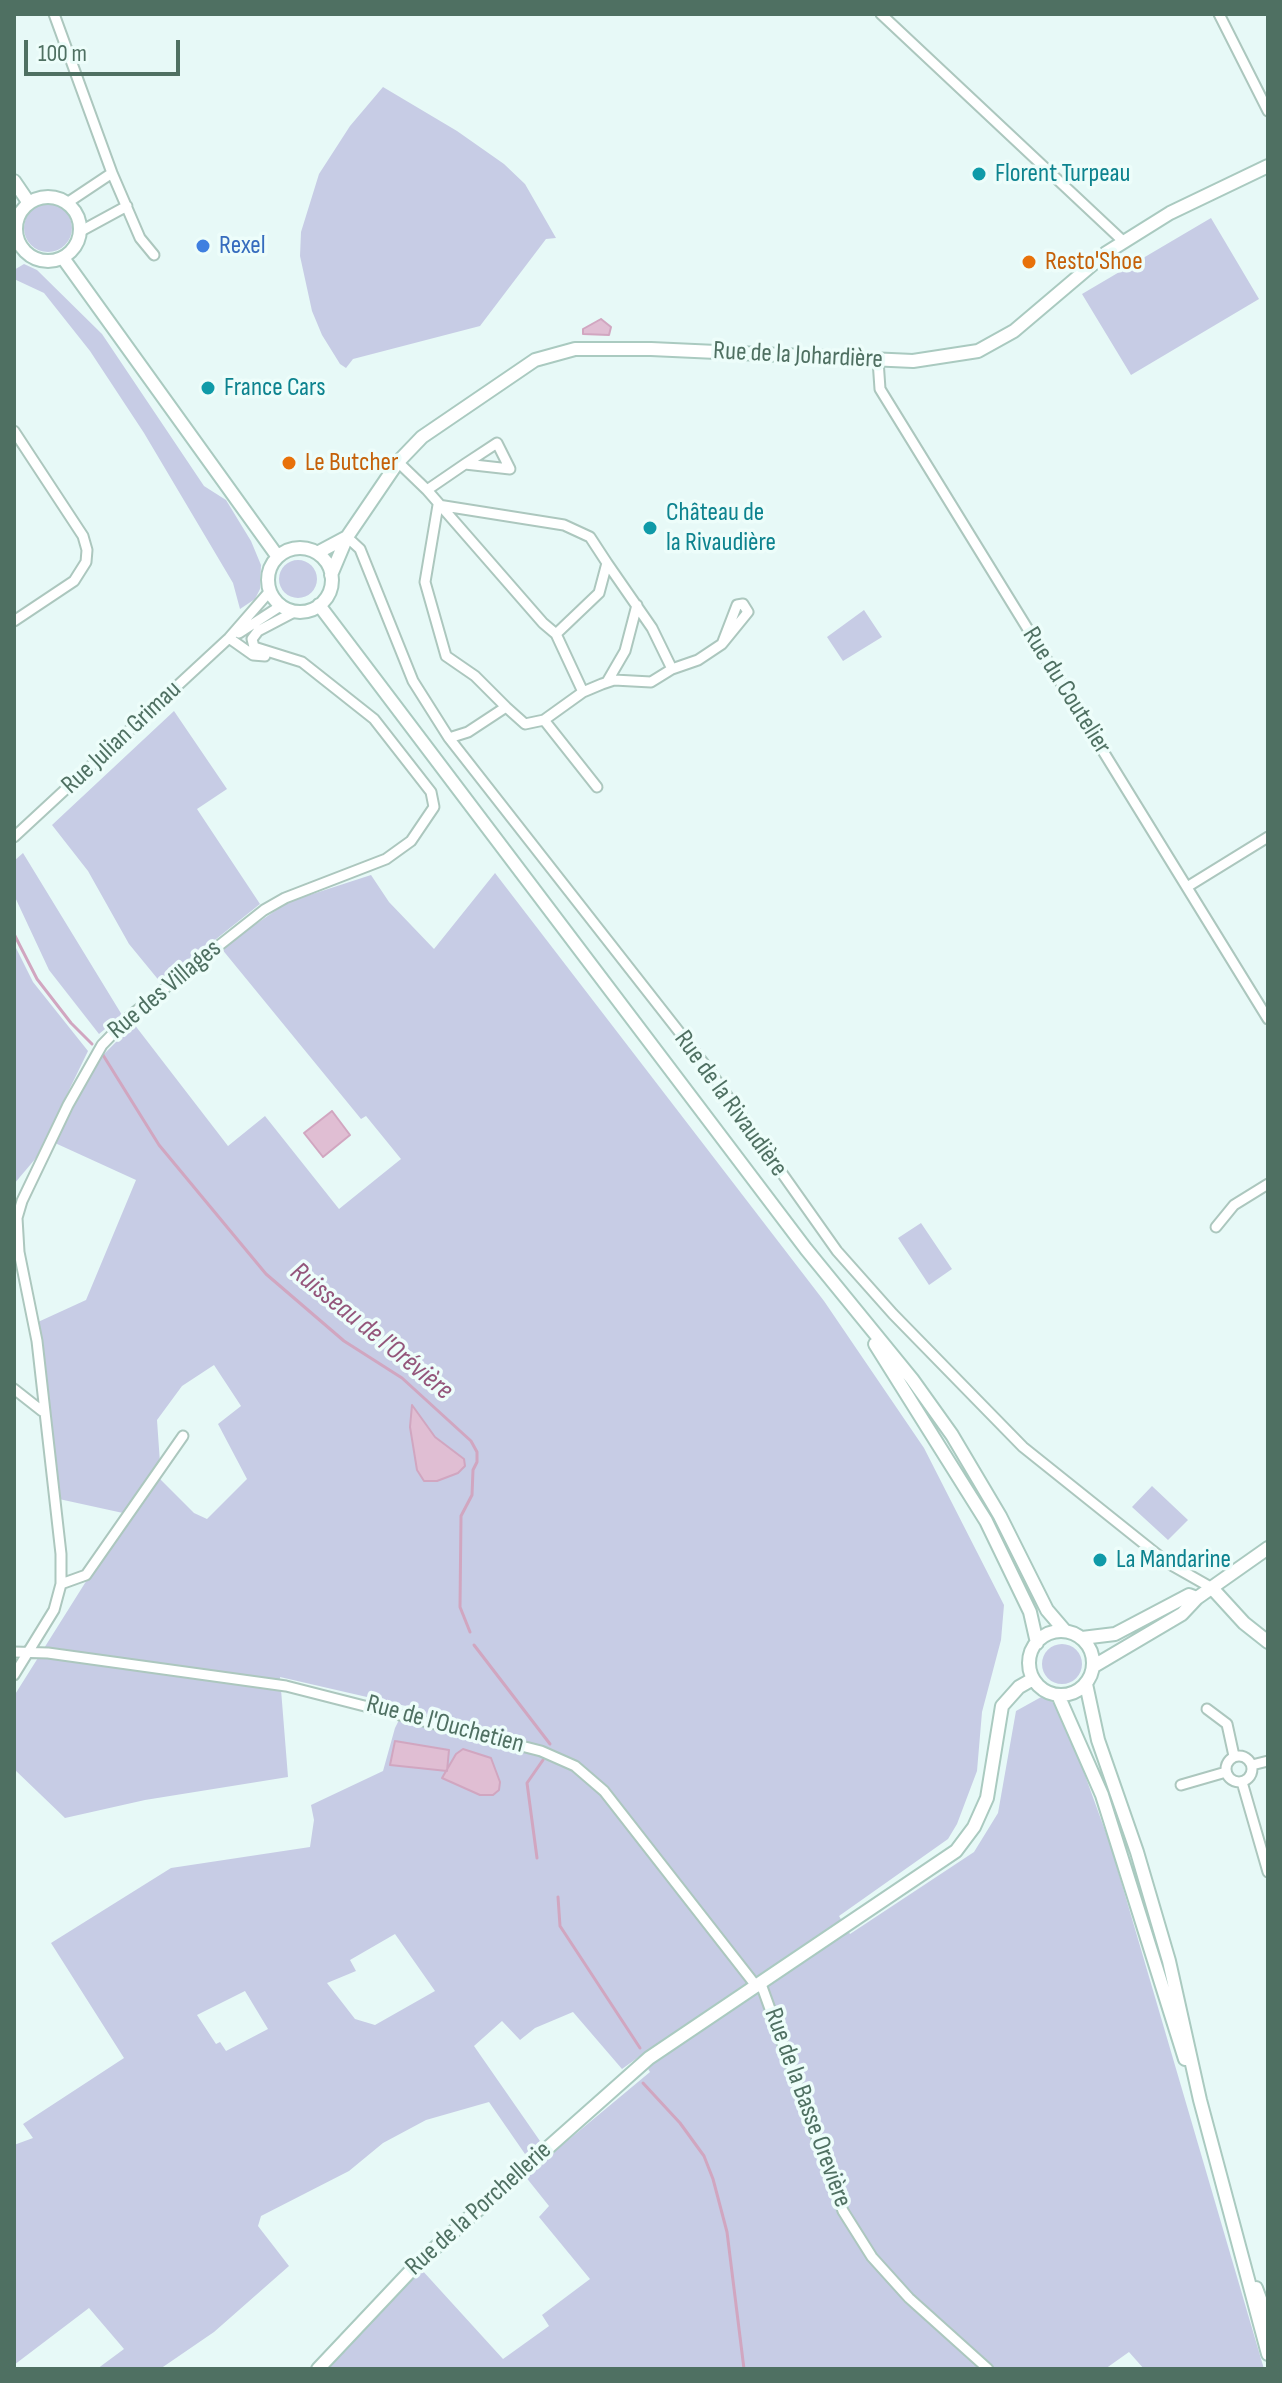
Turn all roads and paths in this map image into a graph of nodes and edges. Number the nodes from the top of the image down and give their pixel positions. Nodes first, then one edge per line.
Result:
1 (54, 14) edge
2 (881, 14) edge
3 (1219, 14) edge
4 (1268, 111) edge
5 (1268, 166) edge
6 (112, 173) junction
7 (14, 181) edge
8 (29, 203) junction
9 (67, 203) junction
10 (127, 206) junction
11 (15, 231) edge
12 (81, 231) junction
13 (1124, 242) junction
14 (28, 254) junction
15 (154, 255) dead end
16 (63, 258) junction
17 (14, 262) edge
18 (878, 360) junction
19 (14, 431) edge
20 (398, 462) junction
21 (465, 464) junction
22 (427, 490) junction
23 (438, 505) junction
24 (347, 537) junction
25 (317, 553) junction
26 (278, 557) junction
27 (607, 563) junction
28 (331, 575) junction
29 (270, 591) junction
30 (282, 605) junction
31 (319, 605) junction
32 (637, 605) junction
33 (296, 611) junction
34 (14, 621) edge
35 (556, 634) junction
36 (229, 638) junction
37 (722, 644) dead end
38 (276, 656) junction
39 (672, 669) junction
40 (607, 682) junction
41 (583, 692) junction
42 (506, 707) junction
43 (544, 720) junction
44 (449, 738) junction
45 (597, 787) dead end
46 (14, 837) edge
47 (1268, 837) edge
48 (1187, 887) junction
49 (1268, 1019) edge
50 (1268, 1184) edge
51 (14, 1192) edge
52 (22, 1201) junction
53 (1216, 1227) dead end
54 (838, 1288) junction
55 (14, 1389) edge
56 (42, 1411) junction
57 (183, 1436) dead end
58 (1268, 1548) edge
59 (61, 1584) junction
60 (1212, 1588) junction
61 (1197, 1598) junction
62 (1065, 1631) junction
63 (1082, 1638) junction
64 (1268, 1642) edge
65 (1037, 1643) junction
66 (14, 1652) edge
67 (29, 1653) junction
68 (1094, 1666) junction
69 (14, 1675) edge
70 (1033, 1679) junction
71 (1086, 1684) junction
72 (1058, 1695) junction
73 (1207, 1709) dead end
74 (1234, 1756) junction
75 (1268, 1761) edge
76 (1252, 1765) junction
77 (1226, 1772) junction
78 (1242, 1782) junction
79 (1181, 1785) dead end
80 (1268, 1872) edge
81 (759, 1985) junction
82 (1200, 2100) junction
83 (1241, 2256) junction
84 (1268, 2320) edge
85 (1268, 2354) edge
86 (318, 2369) edge
87 (988, 2369) edge

1 - 6 street
2 - 13 street
3 - 4 street
5 - 13 main road, Rue de la Johardière
6 - 9 street
6 - 10 street
7 - 8 main road
8 - 9 main road
8 - 11 main road
9 - 12 main road
10 - 12 street
10 - 15 street
11 - 14 main road
12 - 16 main road
13 - 18 main road, Rue de la Johardière
14 - 16 main road
14 - 17 main road
16 - 26 main road
18 - 20 main road, Rue de la Johardière
18 - 48 street, Rue du Coutelier
19 - 34 street
20 - 22 street
20 - 24 main road, Rue de la Johardière
21 - 21 street
21 - 22 street
22 - 23 street
23 - 27 street
23 - 35 street
23 - 42 street
24 - 25 main road, Rue de la Johardière
24 - 28 main road, Rue de la Johardière
24 - 44 street, Rue de la Rivaudière
25 - 26 main road
25 - 28 main road
26 - 29 main road
27 - 32 street
27 - 35 street
28 - 31 main road
29 - 30 main road
29 - 36 street, Rue Julian Grimau
30 - 33 main road
30 - 36 street, Rue Julian Grimau
31 - 33 main road
31 - 54 main road
32 - 39 street
32 - 40 street
33 - 38 street
35 - 41 street
36 - 38 street
36 - 46 street, Rue Julian Grimau
37 - 39 street
38 - 52 street, Rue des Villages
39 - 40 street
40 - 41 street
41 - 43 street
42 - 43 street
42 - 44 street
43 - 45 street
44 - 60 street, Rue de la Rivaudière
47 - 48 street
48 - 49 street, Rue du Coutelier
50 - 53 street
51 - 52 street
52 - 56 street, Rue des Villages
54 - 62 main road
54 - 65 main road
55 - 56 street
56 - 59 street, Rue des Villages
57 - 59 street
58 - 60 main road
59 - 67 street, Rue des Villages
60 - 61 main road
60 - 64 main road
61 - 63 main road
61 - 68 main road
62 - 63 main road
62 - 65 main road
63 - 68 main road
65 - 70 main road
66 - 67 street, Rue de l'Ouchetien
67 - 69 street, Rue des Villages
67 - 81 street, Rue de l'Ouchetien
68 - 71 main road
70 - 72 main road
70 - 81 main road, Rue de la Porchellerie
71 - 72 main road
71 - 82 main road
72 - 82 main road
73 - 74 street
74 - 76 street
74 - 77 street
75 - 76 street
76 - 78 street
77 - 78 street
77 - 79 street
78 - 80 street
81 - 86 main road, Rue de la Porchellerie
81 - 87 street, Rue de la Basse Orevière
82 - 83 main road
83 - 84 main road
83 - 85 main road

